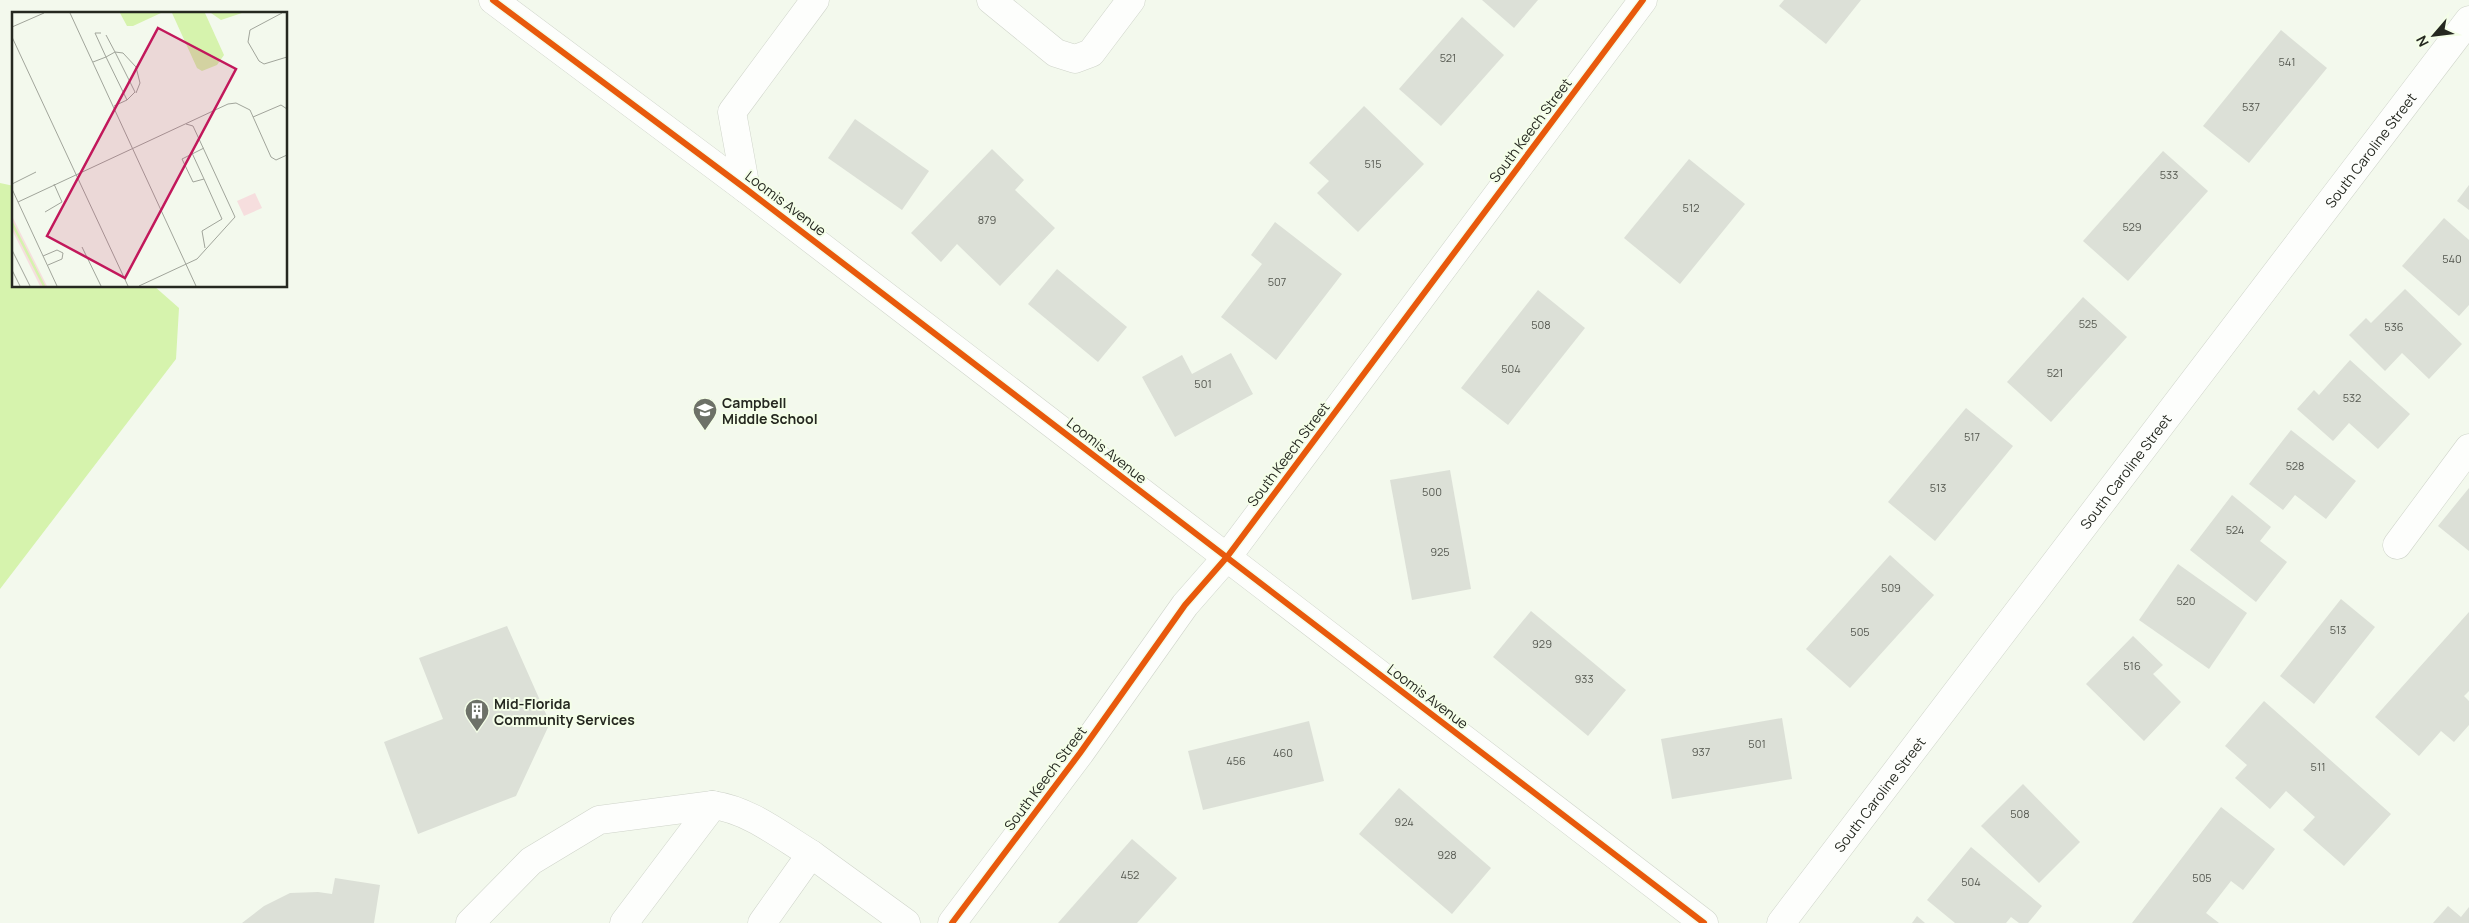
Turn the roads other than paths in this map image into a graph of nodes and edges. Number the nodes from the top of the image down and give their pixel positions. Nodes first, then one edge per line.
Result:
1 (493, 0) edge
2 (815, 0) edge
3 (991, 0) edge
4 (1131, 0) edge
5 (1642, 0) edge
6 (2469, 20) edge
7 (746, 189) junction
8 (2469, 448) edge
9 (2397, 545) dead end
10 (1226, 557) junction
11 (713, 805) junction
12 (812, 854) junction
13 (470, 923) edge
14 (624, 923) edge
15 (762, 923) edge
16 (906, 923) edge
17 (952, 923) edge
18 (1704, 923) edge
19 (1781, 923) edge

1 - 7 street, Loomis Avenue
2 - 7 street
3 - 4 street
5 - 10 street, South Keech Street
6 - 19 street, South Caroline Street
7 - 10 street, Loomis Avenue
8 - 9 street
10 - 17 street, South Keech Street
10 - 18 street, Loomis Avenue
11 - 12 street
11 - 13 street
11 - 14 street
12 - 15 street
12 - 16 street

